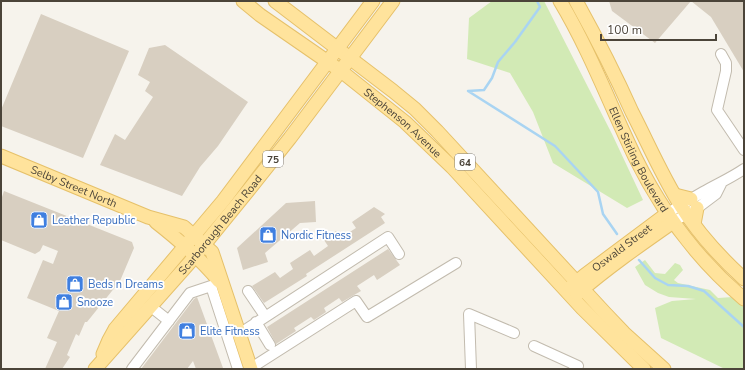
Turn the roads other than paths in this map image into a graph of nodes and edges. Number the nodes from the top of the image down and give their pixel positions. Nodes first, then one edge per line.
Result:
1 (243, 1) edge
2 (275, 1) edge
3 (373, 1) edge
4 (393, 1) edge
5 (560, 1) edge
6 (576, 1) edge
7 (337, 49) junction
8 (721, 54) dead end
9 (350, 58) junction
10 (327, 61) junction
11 (340, 71) junction
12 (744, 150) edge
13 (1, 156) edge
14 (743, 173) edge
15 (687, 207) junction
16 (670, 218) junction
17 (189, 240) junction
18 (199, 250) junction
19 (399, 254) dead end
20 (456, 263) dead end
21 (744, 279) edge
22 (580, 286) junction
23 (248, 291) dead end
24 (570, 295) junction
25 (744, 299) edge
26 (150, 306) junction
27 (265, 316) junction
28 (169, 321) junction
29 (256, 322) junction
30 (514, 333) dead end
31 (239, 334) junction
32 (270, 345) dead end
33 (534, 346) dead end
34 (96, 367) edge
35 (132, 369) edge
36 (247, 369) edge
37 (472, 369) edge
38 (574, 369) edge
39 (644, 369) edge
40 (664, 369) edge

1 - 10 main road, Stephenson Avenue / 64
2 - 7 main road, Stephenson Avenue / 64
3 - 7 main road, Scarborough Beach Road / 75
4 - 9 main road, Scarborough Beach Road / 75
5 - 16 main road, Ellen Stirling Boulevard
6 - 15 main road, Ellen Stirling Boulevard
7 - 9 main road, Stephenson Avenue / 64
7 - 10 main road, Scarborough Beach Road / 75
8 - 12 street
9 - 11 main road, Scarborough Beach Road / 75
9 - 22 main road, Stephenson Avenue / 64
10 - 11 main road, Stephenson Avenue / 64
10 - 17 main road, Scarborough Beach Road / 75
11 - 18 main road, Scarborough Beach Road / 75
11 - 24 main road, Stephenson Avenue / 64
13 - 17 main road, Selby Street North
14 - 15 street, Oswald Street
15 - 16 street, Oswald Street
15 - 21 main road, Ellen Stirling Boulevard
16 - 22 main road, Oswald Street
16 - 25 main road, Ellen Stirling Boulevard
17 - 18 main road, Selby Street North
17 - 34 main road, Scarborough Beach Road / 75
18 - 26 main road, Scarborough Beach Road / 75
18 - 31 main road, Selby Street North
19 - 27 street
20 - 36 street
22 - 24 main road, Oswald Street
22 - 40 main road, Stephenson Avenue / 64
23 - 27 street
24 - 39 main road, Stephenson Avenue / 64
26 - 28 street
26 - 34 main road, Scarborough Beach Road / 75
27 - 29 street
28 - 35 street
28 - 36 street
29 - 31 street
29 - 32 street
30 - 37 street
31 - 36 main road
33 - 38 street

